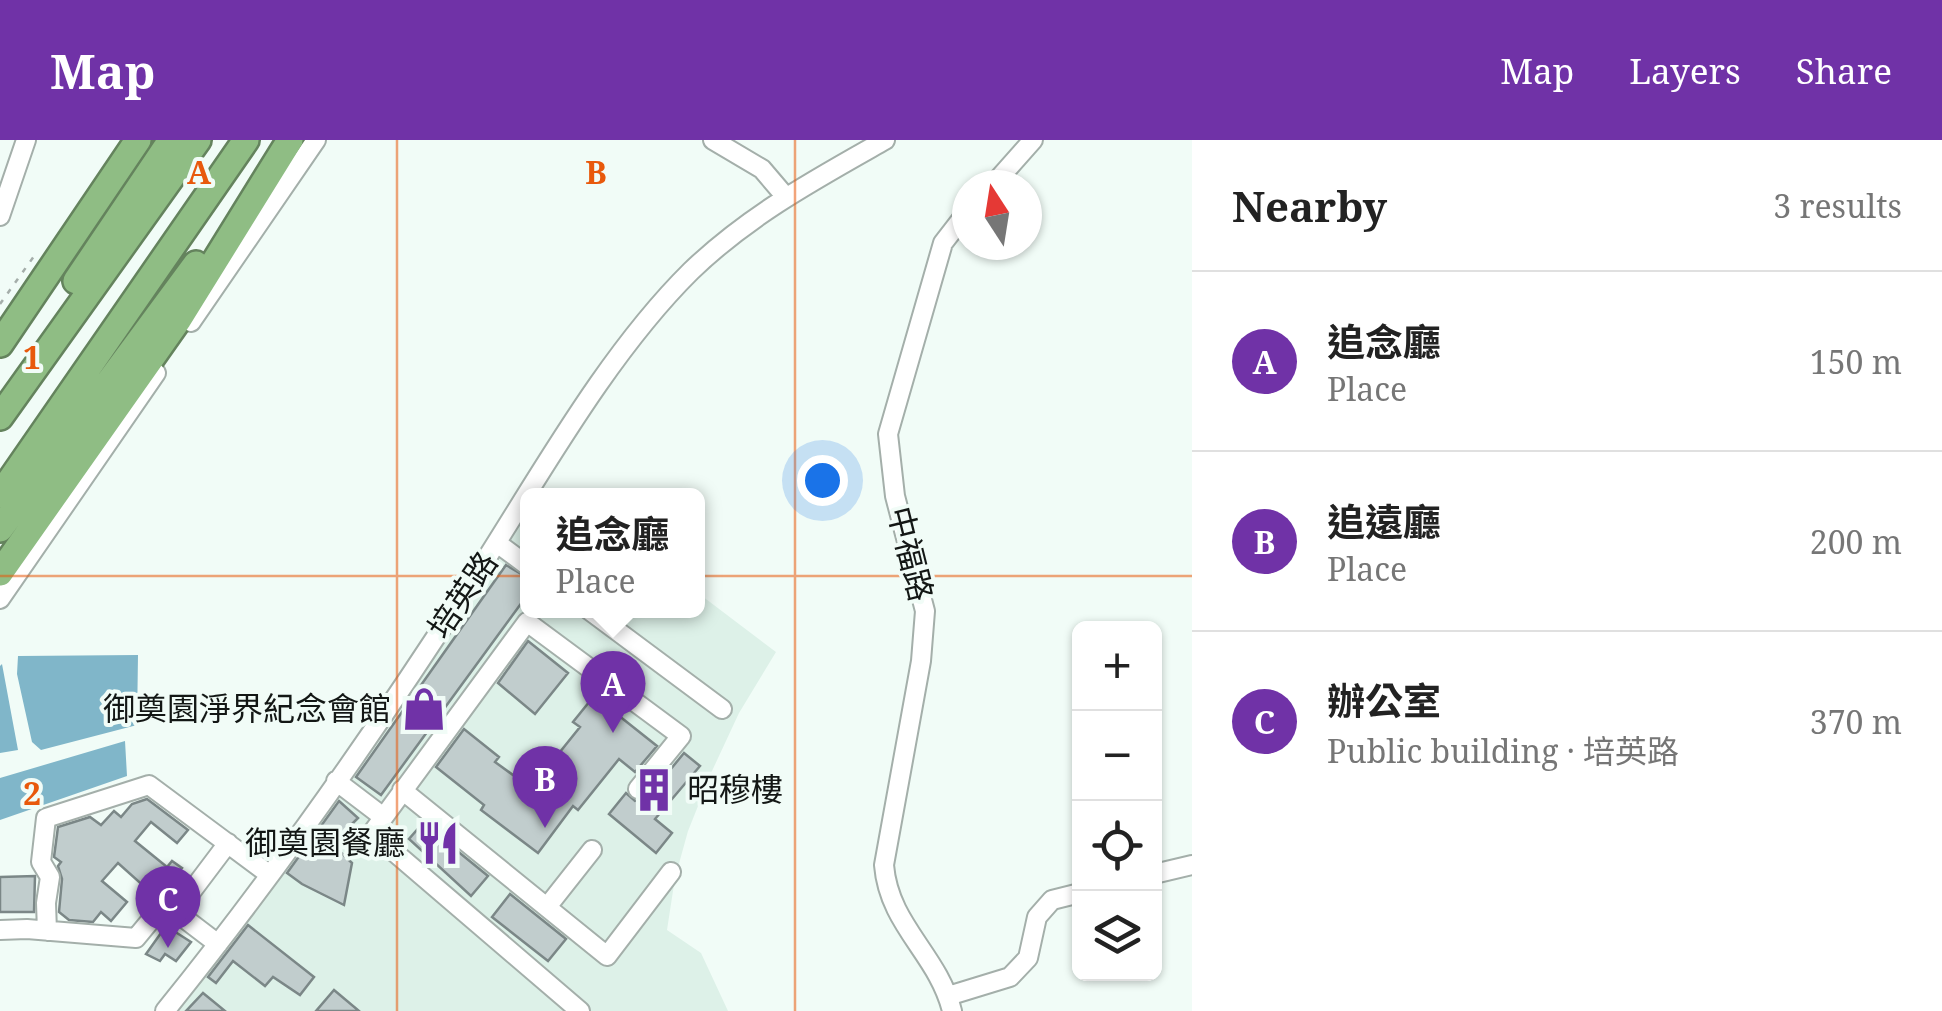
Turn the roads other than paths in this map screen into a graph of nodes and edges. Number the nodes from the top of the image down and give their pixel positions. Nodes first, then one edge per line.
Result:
1 (26, 140) edge
2 (138, 140) edge
3 (171, 140) edge
4 (198, 140) edge
5 (246, 140) edge
6 (288, 140) edge
7 (316, 140) edge
8 (713, 140) edge
9 (885, 140) edge
10 (1033, 140) edge
11 (1006, 170) edge
12 (784, 196) junction
13 (0, 216) edge
14 (952, 231) edge
15 (0, 344) edge
16 (0, 395) edge
17 (0, 416) edge
18 (532, 488) edge
19 (0, 495) edge
20 (520, 507) edge
21 (0, 529) edge
22 (497, 543) junction
23 (520, 560) edge
24 (0, 573) edge
25 (0, 598) edge
26 (600, 618) edge
27 (722, 709) dead end
28 (336, 781) junction
29 (402, 790) junction
30 (638, 790) dead end
31 (382, 816) junction
32 (228, 843) junction
33 (592, 850) dead end
34 (1192, 865) edge
35 (671, 872) dead end
36 (1162, 872) edge
37 (270, 875) junction
38 (1072, 894) edge
39 (547, 907) junction
40 (176, 912) junction
41 (0, 930) edge
42 (46, 931) junction
43 (218, 944) junction
44 (950, 1004) edge
45 (172, 1009) edge
46 (580, 1011) edge

1 - 13 street
2 - 15 highway
3 - 16 highway
4 - 17 highway
5 - 19 highway
6 - 21 highway
6 - 24 highway
7 - 25 street
8 - 12 street
9 - 12 street, 培英路
10 - 11 street
12 - 18 street, 培英路
14 - 44 street, 中福路
20 - 22 street, 培英路
22 - 23 street
22 - 28 street, 培英路
26 - 27 street
28 - 31 street
28 - 37 street, 培英路
29 - 30 street
29 - 31 street
29 - 39 street
31 - 46 street
32 - 37 street
32 - 40 street
32 - 42 street
33 - 39 street
34 - 36 street
35 - 39 street
37 - 43 street, 培英路
38 - 44 street
40 - 42 street
40 - 43 street
41 - 42 street
43 - 45 street, 培英路

